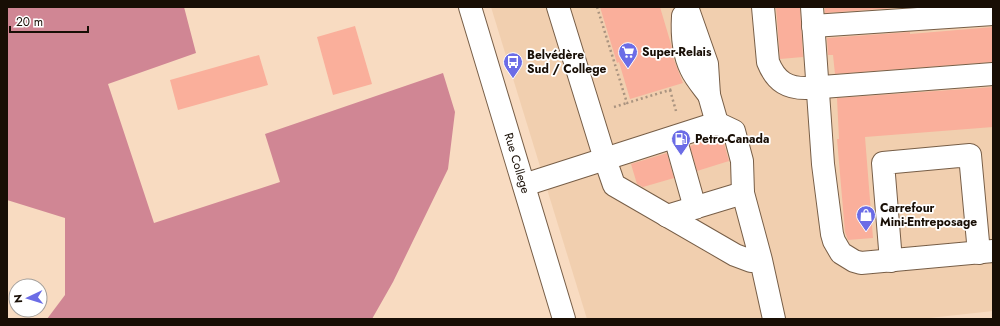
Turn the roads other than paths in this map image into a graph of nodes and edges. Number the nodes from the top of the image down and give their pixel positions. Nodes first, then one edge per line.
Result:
1 (470, 7) edge
2 (558, 7) edge
3 (683, 7) edge
4 (687, 7) edge
5 (763, 7) edge
6 (993, 14) edge
7 (813, 17) edge
8 (993, 74) edge
9 (817, 88) junction
10 (709, 96) junction
11 (717, 122) junction
12 (674, 136) junction
13 (605, 158) junction
14 (524, 185) junction
15 (743, 193) junction
16 (695, 208) junction
17 (667, 216) junction
18 (986, 252) edge
19 (760, 260) junction
20 (891, 261) junction
21 (564, 319) edge
22 (774, 319) edge

1 - 14 street, Rue College
2 - 13 street
3 - 10 street
4 - 10 street
5 - 9 street
6 - 7 street
7 - 9 street
8 - 9 street
9 - 20 street
10 - 11 street
11 - 12 street
11 - 15 street
12 - 13 street
12 - 16 street
13 - 14 street
13 - 17 street
14 - 21 street, Rue College
15 - 16 street
15 - 19 street
16 - 17 street
17 - 19 street
18 - 20 street
18 - 20 street
19 - 22 street

